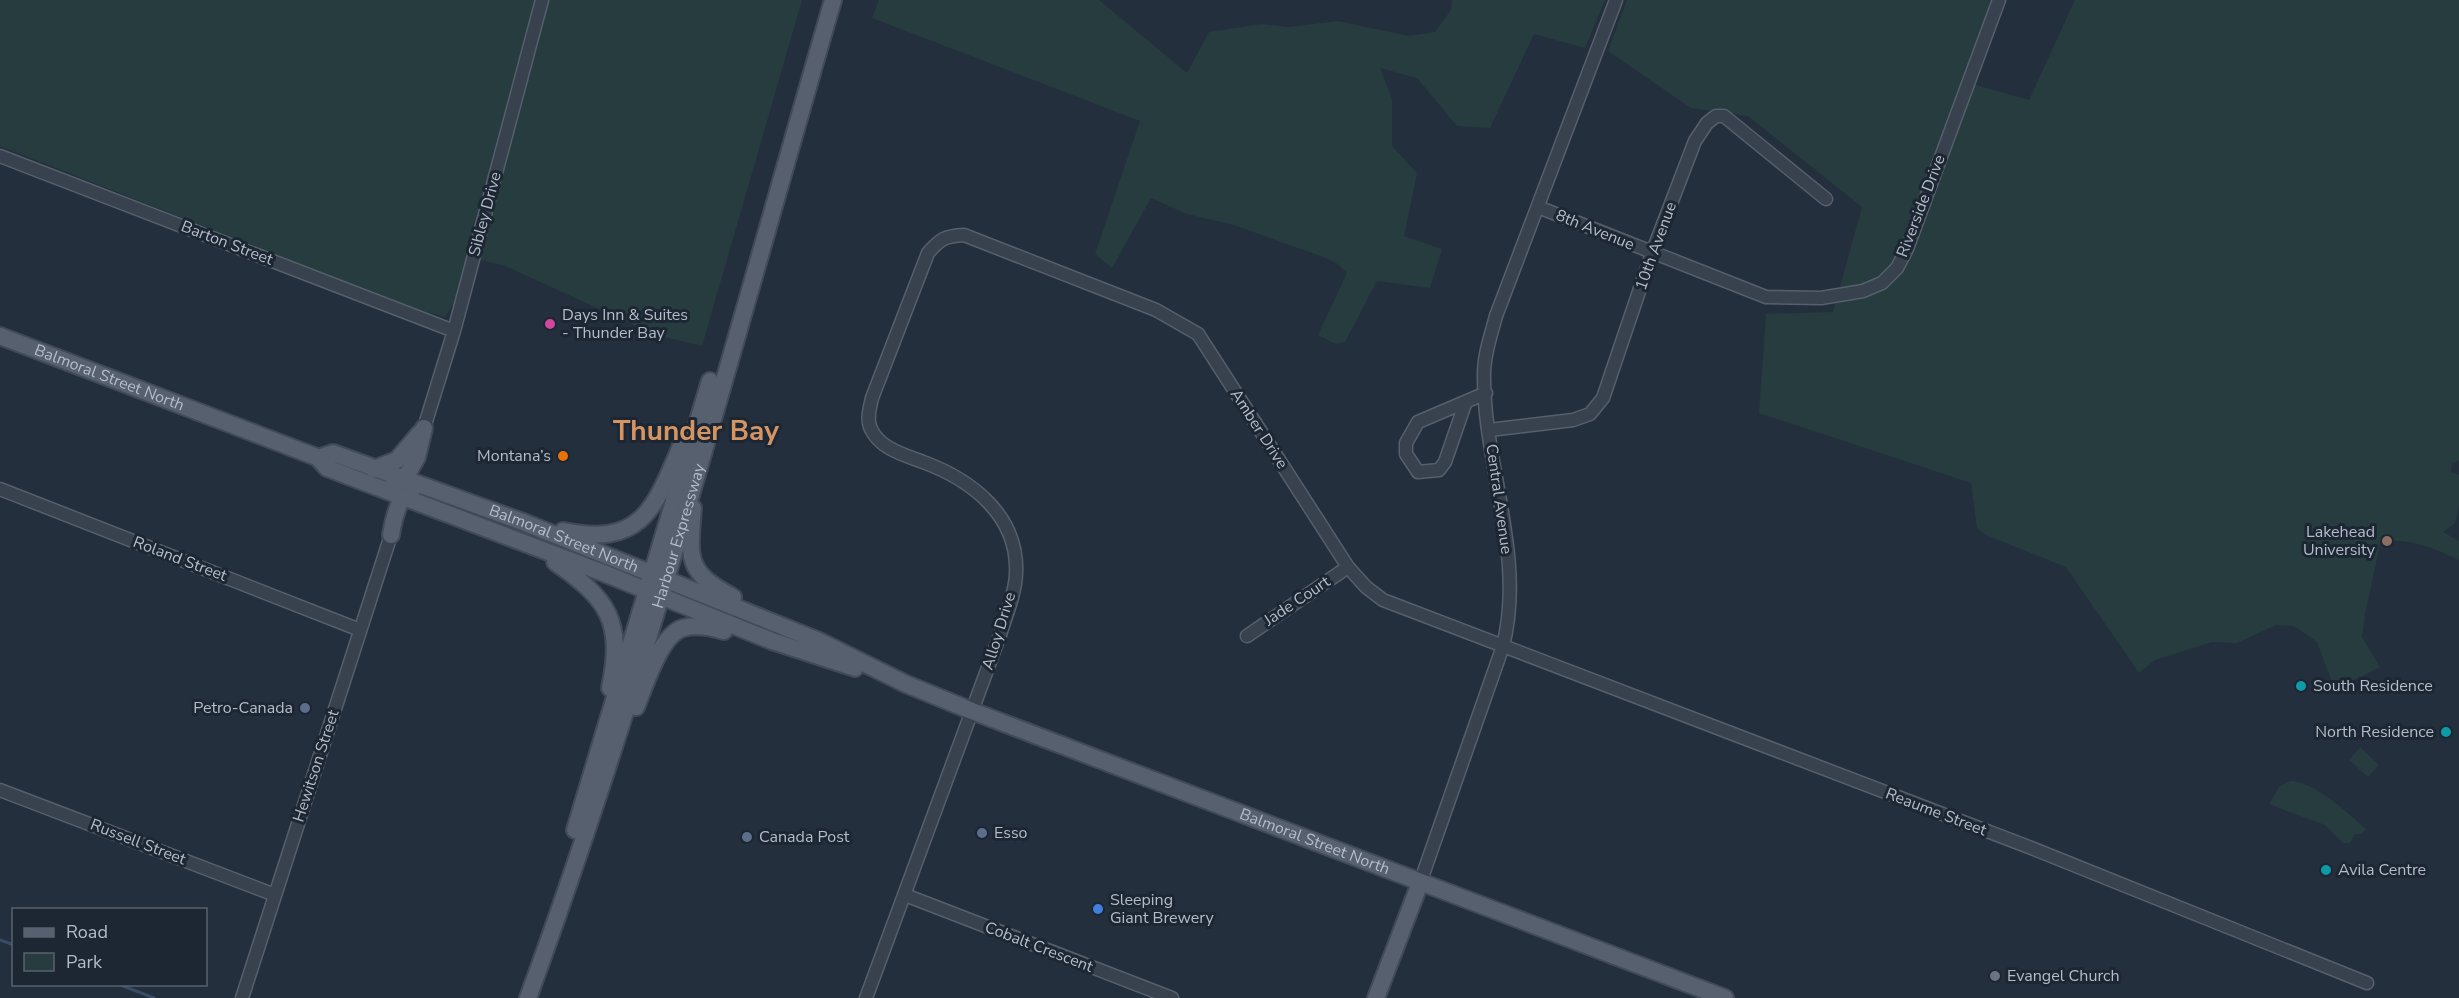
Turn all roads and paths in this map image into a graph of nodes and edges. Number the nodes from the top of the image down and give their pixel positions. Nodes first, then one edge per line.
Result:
1 (542, 0) edge
2 (821, 0) edge
3 (833, 0) edge
4 (1616, 0) edge
5 (1999, 0) edge
6 (0, 156) edge
7 (1826, 199) dead end
8 (1538, 207) junction
9 (988, 244) joint
10 (1652, 253) junction
11 (454, 331) junction
12 (0, 336) edge
13 (712, 374) junction
14 (1486, 393) junction
15 (1465, 404) junction
16 (424, 428) junction
17 (1489, 430) junction
18 (318, 458) junction
19 (374, 469) junction
20 (695, 476) junction
21 (404, 480) junction
22 (0, 489) edge
23 (402, 498) junction
24 (428, 508) junction
25 (493, 512) junction
26 (523, 522) junction
27 (391, 535) junction
28 (537, 549) junction
29 (1348, 567) junction
30 (656, 586) junction
31 (360, 630) junction
32 (1247, 636) dead end
33 (819, 641) junction
34 (1503, 646) junction
35 (788, 647) junction
36 (906, 684) junction
37 (972, 711) junction
38 (591, 778) junction
39 (0, 790) edge
40 (595, 807) junction
41 (1420, 883) junction
42 (275, 895) junction
43 (905, 896) junction
44 (2367, 983) dead end
45 (242, 998) edge
46 (517, 998) edge
47 (528, 998) edge
48 (866, 998) edge
49 (1172, 998) edge
50 (1376, 998) edge
51 (1725, 998) edge

1 - 11 street, Sibley Drive
2 - 13 main road, Harbour Expressway
3 - 20 main road, Harbour Expressway
4 - 8 street, Central Avenue
5 - 10 street, Riverside Drive
6 - 11 street, Barton Street
7 - 10 street, 10th Avenue
8 - 10 street, 8th Avenue
8 - 14 street, Central Avenue
9 - 29 street, Amber Drive
9 - 37 street, Alloy Drive
10 - 17 street, 10th Avenue
11 - 16 street, Sibley Drive
12 - 18 main road, Balmoral Street North
13 - 26 main road
13 - 30 main road, Harbour Expressway
14 - 15 street
14 - 17 street, Central Avenue
15 - 15 street
16 - 19 main road
16 - 21 main road
17 - 34 street, Central Avenue
18 - 19 main road, Balmoral Street North
18 - 21 main road
18 - 23 main road, Balmoral Street North
19 - 21 main road, Balmoral Street North
20 - 30 main road, Harbour Expressway
20 - 33 main road
21 - 25 main road, Balmoral Street North
22 - 31 street, Roland Street
23 - 24 main road, Balmoral Street North
23 - 25 main road
23 - 27 main road
24 - 27 main road
24 - 28 main road, Balmoral Street North
25 - 26 main road, Balmoral Street North
26 - 30 main road, Balmoral Street North
27 - 31 street, Hewitson Street
28 - 30 main road, Balmoral Street North
28 - 38 main road
29 - 32 street, Jade Court
29 - 34 street, Amber Drive
30 - 33 main road, Balmoral Street North
30 - 35 main road, Balmoral Street North
30 - 38 main road, Harbour Expressway
30 - 40 main road, Harbour Expressway
31 - 42 street, Hewitson Street
33 - 36 main road, Balmoral Street North
34 - 41 street, Central Avenue
34 - 44 street, Reaume Street
35 - 36 main road, Balmoral Street North
35 - 40 main road
36 - 37 main road, Balmoral Street North
37 - 41 main road, Balmoral Street North
37 - 43 street, Alloy Drive
38 - 46 main road, Harbour Expressway
39 - 42 street, Russell Street
40 - 47 main road, Harbour Expressway
41 - 50 main road, Central Avenue
41 - 51 main road, Balmoral Street North
42 - 45 street, Hewitson Street
43 - 48 street, Alloy Drive
43 - 49 street, Cobalt Crescent

